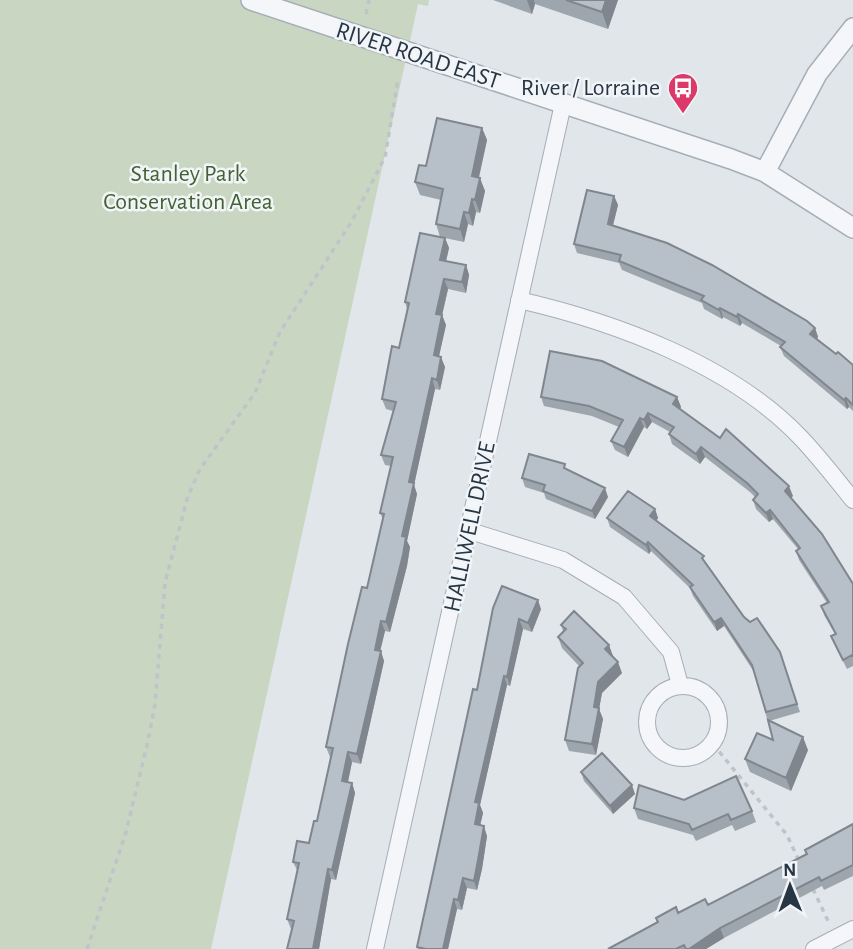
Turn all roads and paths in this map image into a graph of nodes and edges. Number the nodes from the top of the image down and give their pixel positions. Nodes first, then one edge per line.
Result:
1 (251, 0) edge
2 (369, 0) edge
3 (366, 14) dead end
4 (853, 28) edge
5 (398, 80) dead end
6 (563, 104) junction
7 (765, 172) junction
8 (853, 228) edge
9 (519, 300) junction
10 (853, 500) edge
11 (470, 531) junction
12 (680, 685) junction
13 (713, 744) junction
14 (803, 870) edge
15 (809, 881) edge
16 (853, 929) edge
17 (836, 938) junction
18 (87, 949) edge
19 (375, 949) edge
20 (814, 949) edge

1 - 6 street, RIVER ROAD EAST
2 - 3 path
4 - 7 street
5 - 18 path
6 - 7 street, RIVER ROAD EAST
6 - 9 street, HALLIWELL DRIVE
7 - 8 street, RIVER ROAD EAST
9 - 10 street
9 - 11 street, HALLIWELL DRIVE
11 - 12 street
11 - 19 street, HALLIWELL DRIVE
12 - 13 street
12 - 13 street
13 - 14 path
15 - 17 path
16 - 17 street
17 - 20 street

